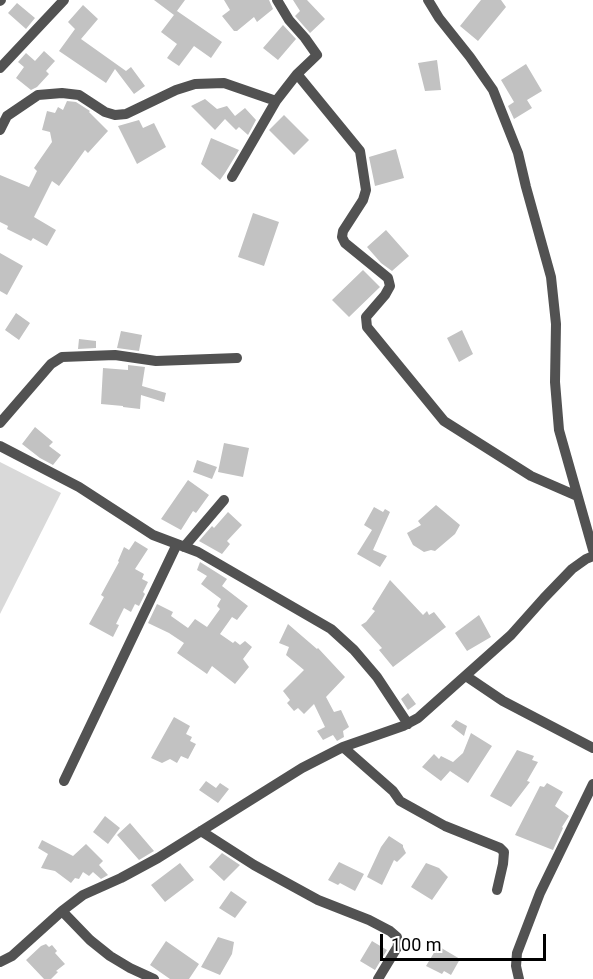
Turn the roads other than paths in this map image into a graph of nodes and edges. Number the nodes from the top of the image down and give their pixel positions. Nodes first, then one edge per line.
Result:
1 (64, 0) edge
2 (277, 0) edge
3 (428, 0) edge
4 (0, 68) edge
5 (297, 74) junction
6 (276, 101) junction
7 (3, 112) edge
8 (0, 130) edge
9 (232, 177) dead end
10 (237, 358) dead end
11 (0, 423) edge
12 (0, 446) edge
13 (577, 496) junction
14 (224, 500) dead end
15 (180, 546) junction
16 (593, 550) edge
17 (593, 556) edge
18 (466, 676) junction
19 (408, 724) junction
20 (343, 747) junction
21 (593, 748) edge
22 (64, 781) dead end
23 (593, 784) edge
24 (201, 831) junction
25 (497, 890) dead end
26 (62, 911) junction
27 (0, 962) edge
28 (154, 979) edge
29 (378, 979) edge
30 (519, 979) edge

1 - 4 street
2 - 5 street
3 - 13 street
5 - 6 street
5 - 13 street
6 - 7 street
6 - 9 street
7 - 8 street
10 - 11 street
12 - 15 street
13 - 16 street
14 - 15 street
15 - 19 street
15 - 22 street
17 - 18 street
18 - 19 street
18 - 21 street
19 - 20 street
20 - 24 street
20 - 25 street
23 - 30 street
24 - 26 street
24 - 29 street
26 - 27 street
26 - 28 street

